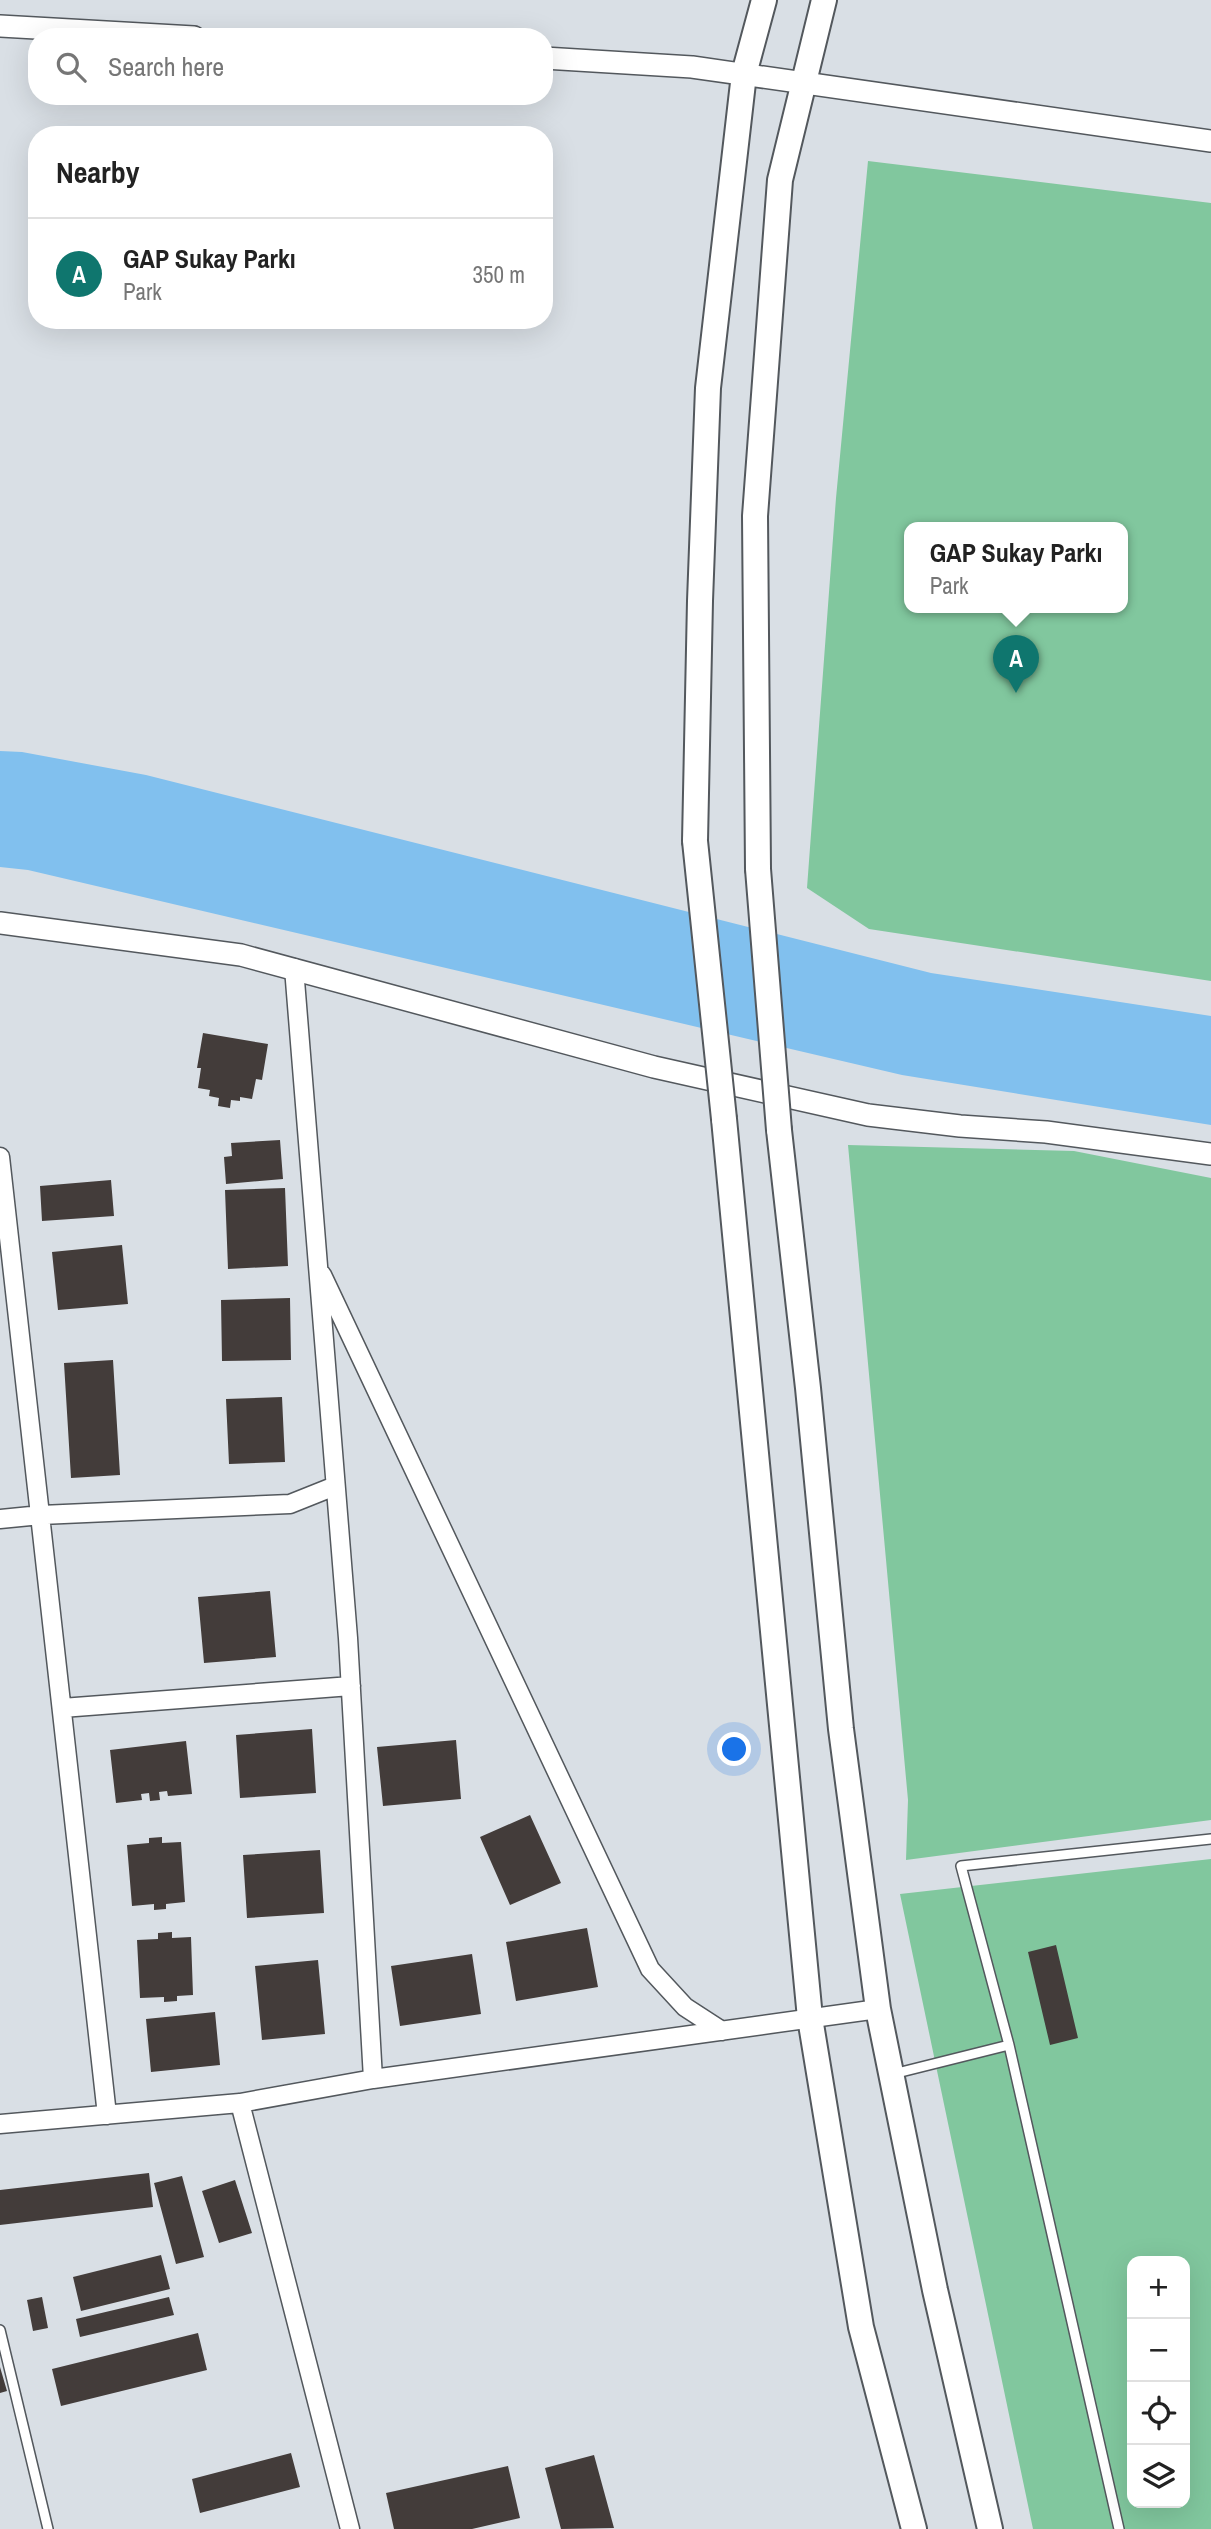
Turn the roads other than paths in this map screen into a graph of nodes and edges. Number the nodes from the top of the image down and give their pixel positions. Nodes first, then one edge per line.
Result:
1 (764, 0) edge
2 (824, 0) edge
3 (0, 26) edge
4 (35, 28) edge
5 (553, 59) edge
6 (744, 74) junction
7 (805, 83) junction
8 (1211, 141) edge
9 (0, 923) edge
10 (294, 968) junction
11 (1211, 1154) edge
12 (0, 1157) edge
13 (317, 1266) junction
14 (335, 1486) junction
15 (41, 1515) junction
16 (0, 1519) edge
17 (351, 1686) junction
18 (62, 1708) junction
19 (1211, 1839) edge
20 (878, 2009) junction
21 (810, 2018) junction
22 (722, 2031) junction
23 (1009, 2045) junction
24 (891, 2074) junction
25 (373, 2079) junction
26 (240, 2103) junction
27 (107, 2115) junction
28 (0, 2124) edge
29 (0, 2330) edge
30 (48, 2529) edge
31 (350, 2529) edge
32 (914, 2529) edge
33 (990, 2529) edge
34 (1119, 2529) edge

1 - 6 main road
2 - 7 main road
3 - 4 street
5 - 6 street
6 - 7 street
6 - 21 main road, bridge
7 - 8 street
7 - 20 main road, bridge
9 - 10 street
10 - 11 street
10 - 13 street
12 - 15 street
13 - 14 street
13 - 22 street
14 - 15 street
14 - 17 street
15 - 16 street
15 - 18 street
17 - 18 street
17 - 25 street
18 - 27 street
19 - 23 lane
20 - 21 street
20 - 24 main road
21 - 22 street
21 - 32 main road
22 - 25 street
23 - 24 lane
23 - 34 lane
24 - 33 main road
25 - 26 street
26 - 27 street
26 - 31 street
27 - 28 street
29 - 30 lane

